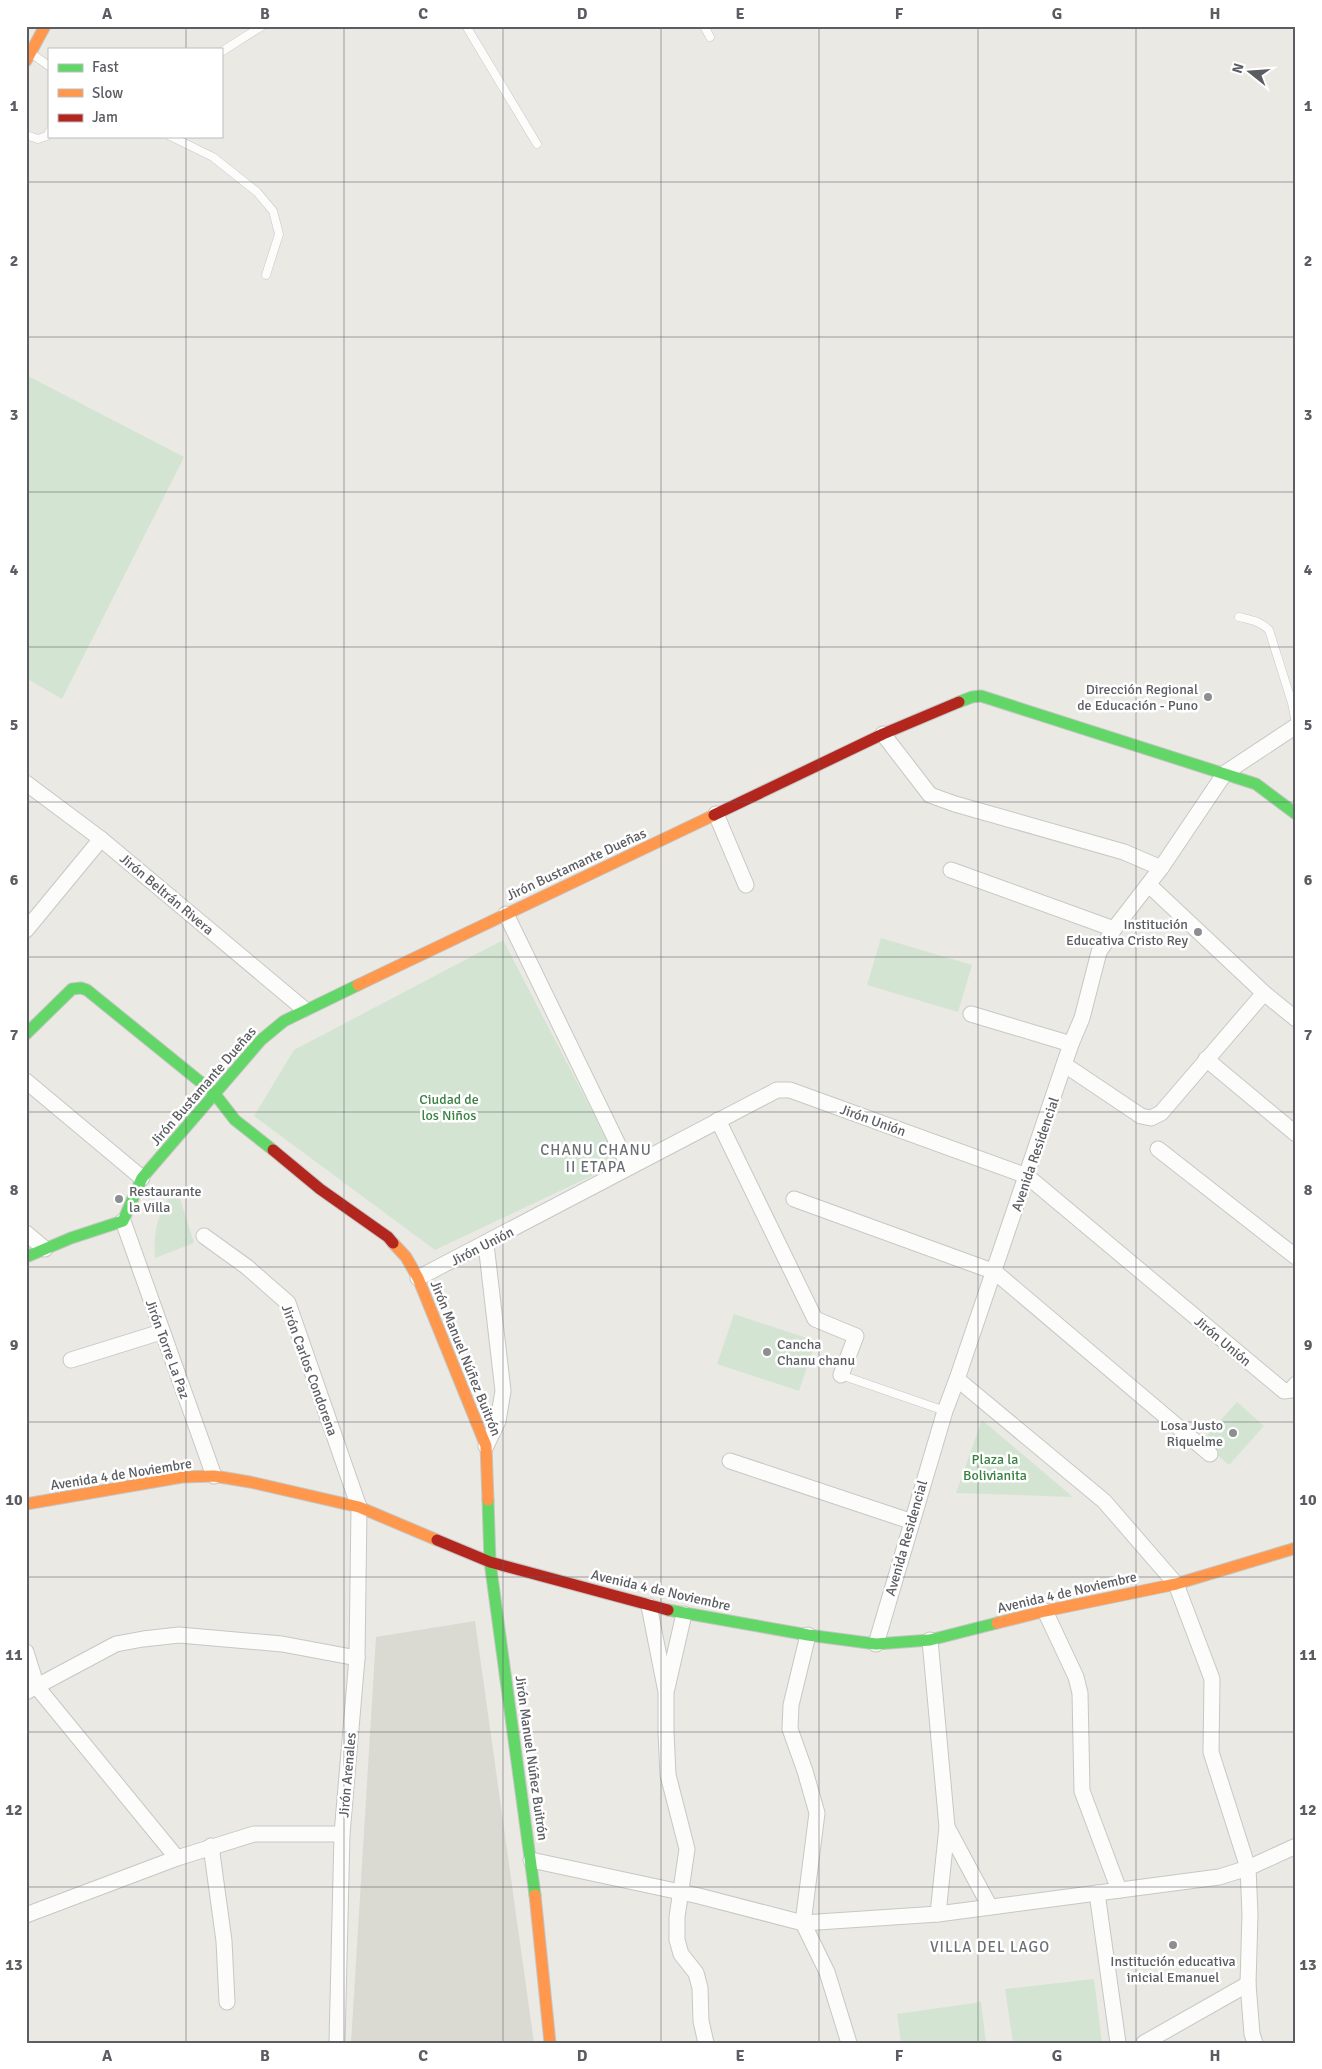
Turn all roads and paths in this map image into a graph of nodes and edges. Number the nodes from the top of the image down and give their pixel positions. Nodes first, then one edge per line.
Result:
1 (45, 26) edge
2 (262, 26) edge
3 (466, 26) edge
4 (704, 26) edge
5 (710, 37) dead end
6 (222, 51) edge
7 (29, 57) edge
8 (48, 66) edge
9 (48, 133) edge
10 (26, 135) edge
11 (174, 138) edge
12 (537, 144) dead end
13 (266, 274) dead end
14 (1239, 618) dead end
15 (1296, 723) edge
16 (1296, 726) edge
17 (883, 734) junction
18 (1225, 774) junction
19 (26, 783) edge
20 (716, 814) junction
21 (1296, 814) edge
22 (101, 839) junction
23 (1161, 868) junction
24 (951, 870) dead end
25 (746, 885) dead end
26 (1149, 885) junction
27 (506, 914) junction
28 (28, 924) edge
29 (1114, 929) junction
30 (1264, 992) junction
31 (304, 1009) junction
32 (970, 1014) dead end
33 (1296, 1019) edge
34 (26, 1034) edge
35 (1071, 1044) junction
36 (1206, 1059) junction
37 (1065, 1065) junction
38 (26, 1081) edge
39 (214, 1093) junction
40 (718, 1120) junction
41 (1296, 1134) edge
42 (1158, 1149) dead end
43 (629, 1167) junction
44 (1026, 1176) junction
45 (142, 1178) junction
46 (794, 1199) dead end
47 (123, 1221) junction
48 (26, 1233) edge
49 (204, 1236) dead end
50 (486, 1244) junction
51 (45, 1249) junction
52 (26, 1257) edge
53 (1296, 1257) edge
54 (995, 1272) junction
55 (418, 1278) junction
56 (162, 1332) junction
57 (71, 1360) dead end
58 (841, 1375) joint
59 (958, 1379) junction
60 (1293, 1387) edge
61 (944, 1411) junction
62 (486, 1446) junction
63 (1210, 1454) dead end
64 (730, 1461) dead end
65 (214, 1476) junction
66 (26, 1504) edge
67 (360, 1507) junction
68 (910, 1521) junction
69 (1296, 1548) edge
70 (490, 1562) junction
71 (1176, 1584) junction
72 (649, 1606) junction
73 (1045, 1611) junction
74 (684, 1614) junction
75 (808, 1635) junction
76 (930, 1640) junction
77 (876, 1644) junction
78 (26, 1652) edge
79 (357, 1658) junction
80 (31, 1690) edge
81 (666, 1692) junction
82 (947, 1827) junction
83 (342, 1834) junction
84 (211, 1846) junction
85 (1296, 1846) edge
86 (177, 1858) junction
87 (531, 1860) junction
88 (1248, 1868) junction
89 (1120, 1890) junction
90 (682, 1892) junction
91 (1097, 1893) junction
92 (990, 1907) junction
93 (938, 1914) junction
94 (26, 1915) edge
95 (803, 1923) junction
96 (1248, 1984) junction
97 (227, 2002) dead end
98 (337, 2043) edge
99 (550, 2043) edge
100 (706, 2043) edge
101 (849, 2043) edge
102 (1118, 2043) edge
103 (1144, 2043) edge
104 (1254, 2043) edge

1 - 7 main road
2 - 6 lane
3 - 12 lane
4 - 5 lane
7 - 8 lane
9 - 10 lane
11 - 13 lane
14 - 15 lane
16 - 18 street, Avenida Residencial
17 - 18 main road, Jirón Bustamante Dueñas
17 - 20 main road, Jirón Bustamante Dueñas
17 - 23 street
18 - 21 main road, Jirón Bustamante Dueñas
18 - 23 street, Avenida Residencial
19 - 22 street, Jirón Beltrán Rivera
20 - 25 street
20 - 27 main road, Jirón Bustamante Dueñas
22 - 28 street
22 - 31 street, Jirón Beltrán Rivera
23 - 26 street, Avenida Residencial
24 - 29 street
26 - 29 street, Avenida Residencial
26 - 30 street
27 - 31 main road, Jirón Bustamante Dueñas
27 - 43 street
29 - 35 street, Avenida Residencial
30 - 33 street
30 - 36 street
31 - 39 main road, Jirón Bustamante Dueñas
32 - 35 street
34 - 39 main road, Jirón Manuel Núñez Buitrón
35 - 37 street, Avenida Residencial
36 - 37 street
36 - 41 street
37 - 44 street, Avenida Residencial
38 - 45 street
39 - 45 main road, Jirón Bustamante Dueñas
39 - 55 main road, Jirón Manuel Núñez Buitrón
40 - 43 street, Jirón Unión
40 - 44 street, Jirón Unión
40 - 58 street
42 - 53 street
43 - 50 street, Jirón Unión
44 - 54 street, Avenida Residencial
44 - 60 street, Jirón Unión
45 - 47 main road, Jirón Bustamante Dueñas
46 - 54 street
47 - 51 main road
47 - 56 street, Jirón Torre La Paz
48 - 51 street
49 - 67 street, Jirón Carlos Condorena
50 - 55 street, Jirón Unión
50 - 62 street
51 - 52 main road
54 - 59 street, Avenida Residencial
54 - 63 street
55 - 62 main road, Jirón Manuel Núñez Buitrón
56 - 57 street
56 - 65 street, Jirón Torre La Paz
58 - 61 lane
59 - 61 street, Avenida Residencial
59 - 71 street
61 - 68 street, Avenida Residencial
62 - 70 main road, Jirón Manuel Núñez Buitrón
64 - 68 street
65 - 66 main road, Avenida 4 de Noviembre
65 - 67 main road, Avenida 4 de Noviembre
67 - 70 main road, Avenida 4 de Noviembre
67 - 79 street, Jirón Arenales
68 - 77 street, Avenida Residencial
69 - 71 main road, Avenida 4 de Noviembre
70 - 72 main road, Avenida 4 de Noviembre
70 - 87 main road, Jirón Manuel Núñez Buitrón
71 - 73 main road, Avenida 4 de Noviembre
71 - 88 street
72 - 74 main road, Avenida 4 de Noviembre
72 - 81 street
73 - 76 main road, Avenida 4 de Noviembre
73 - 89 street
74 - 75 main road, Avenida 4 de Noviembre
74 - 81 street
75 - 77 main road, Avenida 4 de Noviembre
75 - 95 street
76 - 77 main road, Avenida 4 de Noviembre
76 - 82 street
78 - 80 street
79 - 80 street
79 - 83 street, Jirón Arenales
80 - 86 street
81 - 90 street
82 - 92 street
82 - 93 street
83 - 84 street
83 - 98 street, Jirón Arenales
84 - 86 street
84 - 97 street
85 - 88 street
86 - 94 street
87 - 90 street
87 - 99 main road, Jirón Manuel Núñez Buitrón
88 - 89 street
88 - 96 street
89 - 91 street
90 - 95 street
90 - 100 street
91 - 92 street
91 - 102 street
92 - 93 street
93 - 95 street
95 - 101 street
96 - 103 street
96 - 104 street

